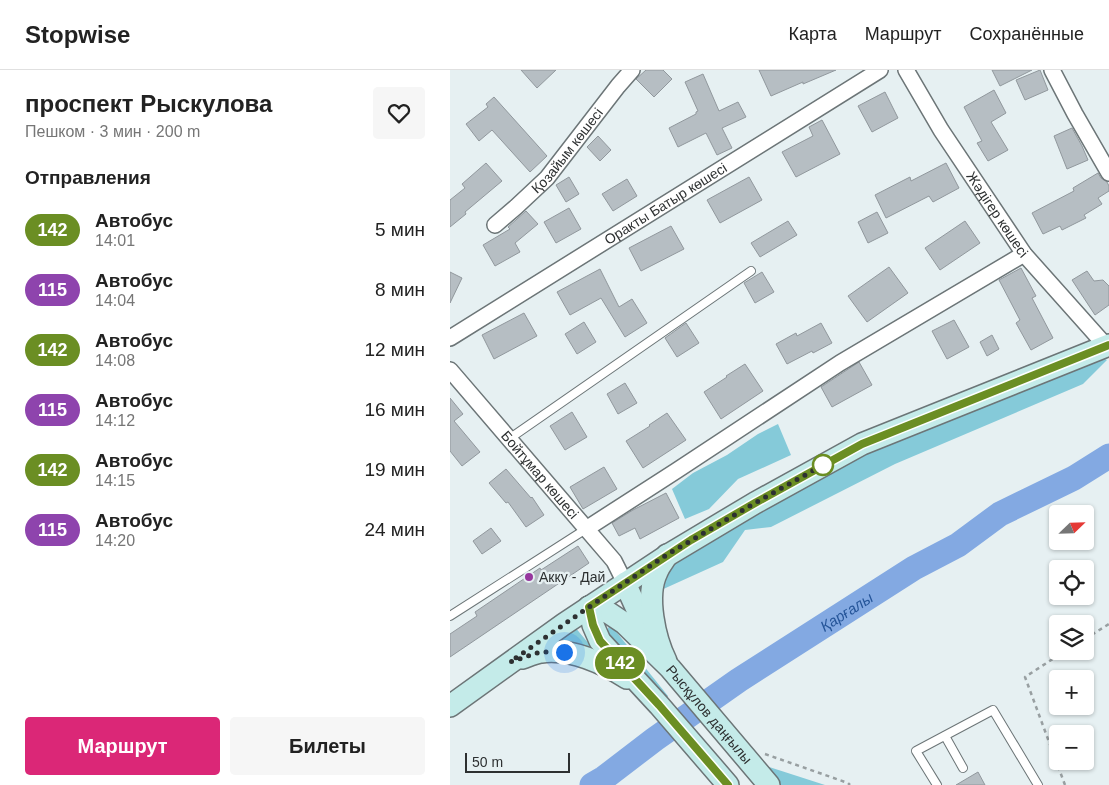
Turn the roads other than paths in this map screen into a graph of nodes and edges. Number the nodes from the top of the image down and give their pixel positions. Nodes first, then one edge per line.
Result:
1 (632, 70) edge
2 (880, 70) edge
3 (906, 70) edge
4 (1052, 70) edge
5 (1109, 173) edge
6 (496, 225) dead end
7 (1024, 254) junction
8 (751, 270) dead end
9 (450, 338) edge
10 (1107, 346) edge
11 (450, 370) edge
12 (509, 439) junction
13 (586, 528) junction
14 (668, 554) junction
15 (625, 583) junction
16 (589, 607) junction
17 (450, 616) edge
18 (510, 662) junction
19 (671, 667) junction
20 (653, 698) junction
21 (450, 706) edge
22 (945, 736) junction
23 (963, 768) dead end
24 (728, 785) edge
25 (769, 785) edge
26 (937, 785) edge
27 (1038, 785) edge

1 - 6 street, Қозайым көшесі
2 - 9 street, Оракты Батыр көшесі
3 - 7 street, Жәдігер көшесі
4 - 5 street
7 - 10 street, Жәдігер көшесі
7 - 13 street
8 - 12 lane
10 - 14 main road
11 - 12 street, Бойтұмар көшесі
12 - 13 street, Бойтұмар көшесі
13 - 15 street, Бойтұмар көшесі
13 - 17 lane
14 - 15 main road
14 - 19 main road
15 - 16 main road
15 - 19 main road
16 - 18 main road
16 - 19 main road, Рысқұлов даңғылы
16 - 20 main road
18 - 20 main road
18 - 21 main road
19 - 25 main road, Рысқұлов даңғылы
20 - 24 main road
22 - 23 lane
22 - 26 lane
22 - 27 lane

